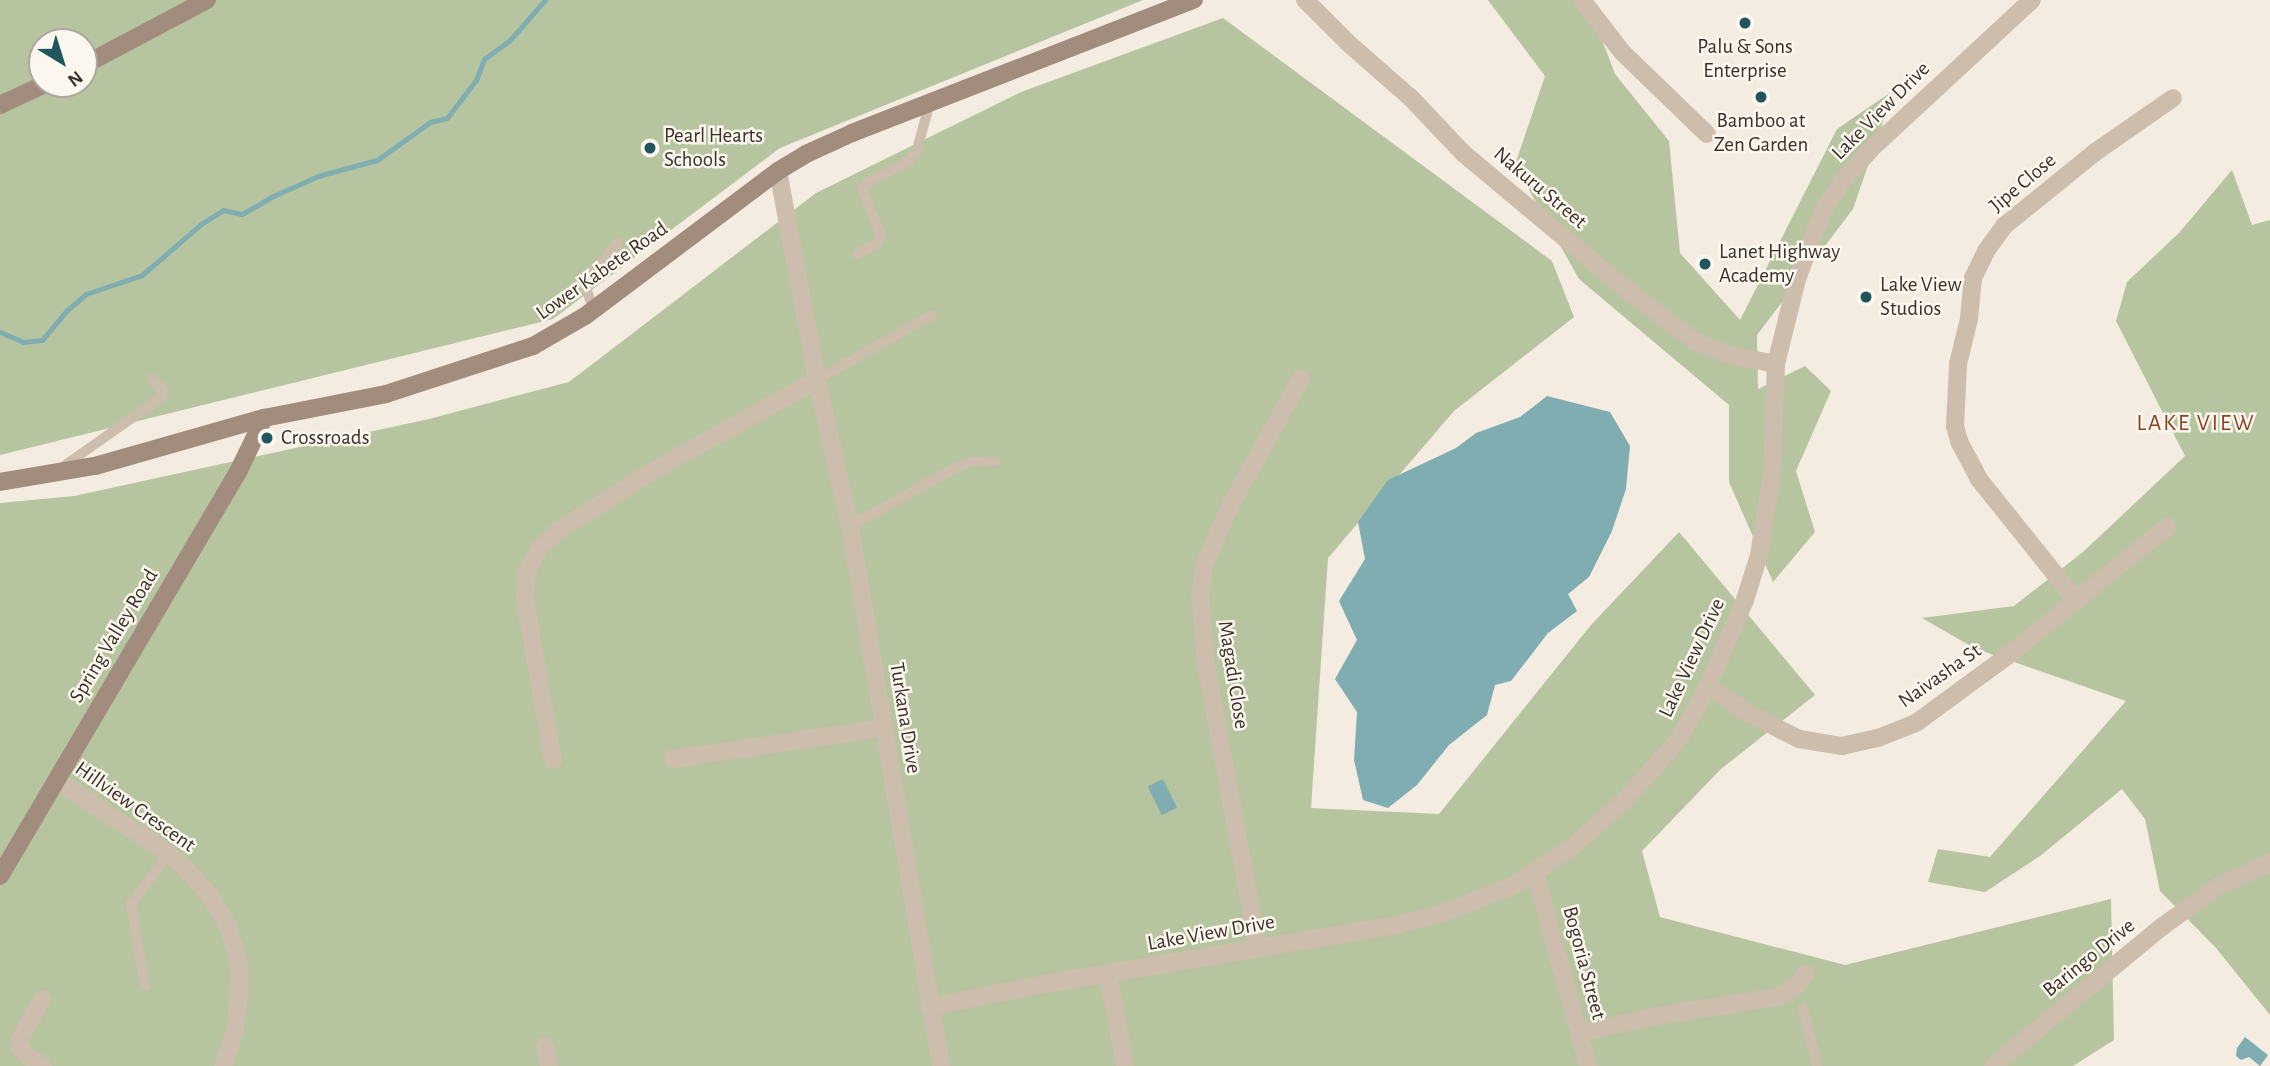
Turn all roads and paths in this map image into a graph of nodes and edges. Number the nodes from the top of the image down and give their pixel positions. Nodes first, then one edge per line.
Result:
1 (207, 0) edge
2 (1194, 0) edge
3 (1305, 0) edge
4 (1583, 0) edge
5 (2032, 0) edge
6 (98, 58) edge
7 (28, 92) edge
8 (2173, 97) dead end
9 (930, 102) junction
10 (0, 105) edge
11 (1707, 134) dead end
12 (778, 171) junction
13 (618, 243) dead end
14 (857, 254) dead end
15 (593, 310) junction
16 (932, 315) dead end
17 (1776, 364) junction
18 (1301, 378) dead end
19 (152, 379) dead end
20 (817, 380) junction
21 (264, 418) junction
22 (996, 461) dead end
23 (55, 473) junction
24 (1, 484) edge
25 (850, 526) junction
26 (2167, 527) dead end
27 (2075, 599) junction
28 (1708, 686) junction
29 (884, 728) junction
30 (673, 759) dead end
31 (553, 760) dead end
32 (55, 780) junction
33 (168, 854) junction
34 (2270, 862) edge
35 (1535, 872) junction
36 (0, 876) edge
37 (1258, 948) junction
38 (1108, 974) junction
39 (1806, 974) dead end
40 (145, 986) dead end
41 (41, 999) dead end
42 (929, 1007) junction
43 (1803, 1008) dead end
44 (1579, 1033) junction
45 (545, 1046) dead end
46 (43, 1066) edge
47 (223, 1066) edge
48 (549, 1066) edge
49 (941, 1066) edge
50 (1125, 1066) edge
51 (1588, 1066) edge
52 (1817, 1066) edge
53 (1993, 1066) edge

1 - 6 main road
2 - 9 main road, Lower Kabete Road
3 - 17 street, Nakuru Street
4 - 11 street
5 - 17 street, Lake View Drive
7 - 10 main road
8 - 27 street, Jipe Close
9 - 12 main road, Lower Kabete Road
9 - 14 lane
12 - 15 main road, Lower Kabete Road
12 - 20 street, Turkana Drive
13 - 15 lane
15 - 21 main road, Lower Kabete Road
16 - 20 lane
17 - 28 street, Lake View Drive
18 - 37 street, Magadi Close
19 - 23 lane
20 - 25 street, Turkana Drive
20 - 31 street
21 - 23 main road, Lower Kabete Road
21 - 32 main road, Spring Valley Road
22 - 25 lane
23 - 24 main road, Lower Kabete Road
25 - 29 street, Turkana Drive
26 - 27 street, Naivasha St
27 - 28 street, Naivasha St
28 - 35 street, Lake View Drive
29 - 30 street
29 - 42 street, Turkana Drive
32 - 33 street, Hillview Crescent
32 - 36 main road, Spring Valley Road
33 - 40 lane
33 - 47 street, Hillview Crescent
34 - 53 street, Baringo Drive
35 - 37 street, Lake View Drive
35 - 44 street, Bogoria Street
37 - 38 street, Lake View Drive
38 - 42 street, Lake View Drive
38 - 50 street
39 - 44 street
41 - 46 street
42 - 49 street, Turkana Drive
43 - 52 lane
44 - 51 street, Bogoria Street
45 - 48 street

